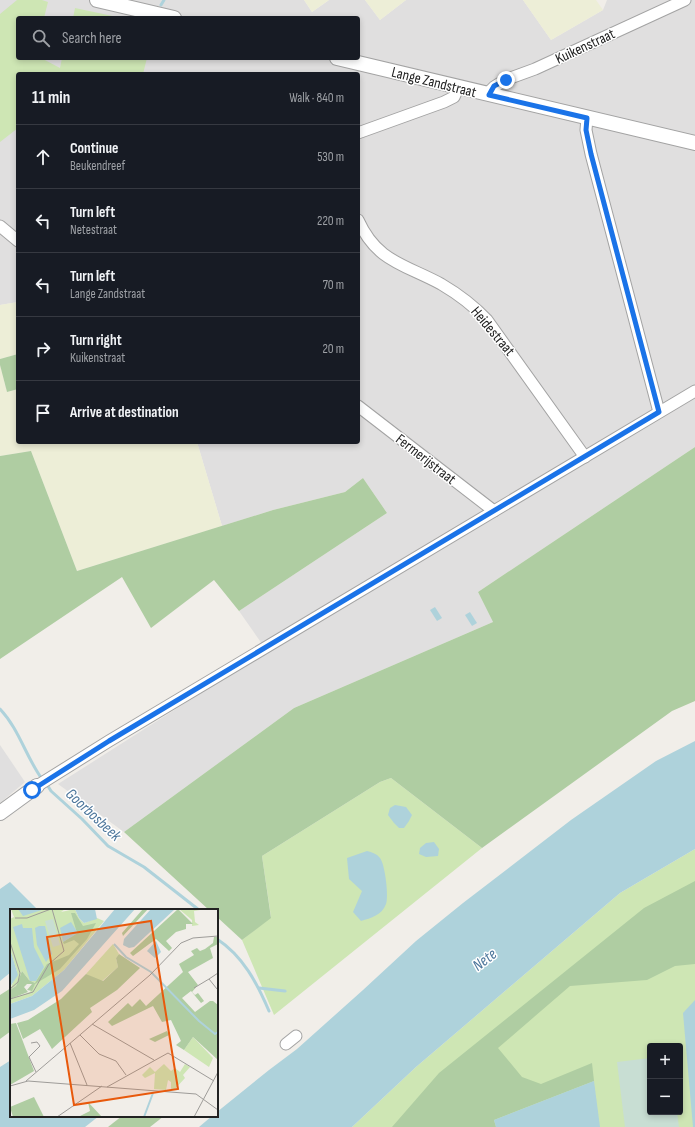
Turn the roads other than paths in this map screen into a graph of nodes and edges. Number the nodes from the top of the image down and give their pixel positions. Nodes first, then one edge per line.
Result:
1 (97, 0) edge
2 (684, 0) edge
3 (165, 16) edge
4 (344, 60) edge
5 (458, 88) junction
6 (489, 95) junction
7 (587, 118) junction
8 (360, 132) edge
9 (695, 143) edge
10 (360, 224) edge
11 (0, 226) edge
12 (16, 239) edge
13 (695, 391) edge
14 (360, 408) edge
15 (659, 412) junction
16 (585, 457) junction
17 (494, 511) junction
18 (37, 786) joint
19 (0, 813) edge
20 (296, 1036) dead end
21 (286, 1044) dead end

1 - 3 street
2 - 6 street, Kuikenstraat
4 - 5 street, Lange Zandstraat
5 - 6 street, Lange Zandstraat
5 - 8 street
6 - 7 street, Lange Zandstraat
7 - 9 street, Lange Zandstraat
7 - 15 street
10 - 16 street, Heidestraat
11 - 12 street
13 - 15 street
14 - 17 street, Fermerijstraat
15 - 16 street
16 - 17 street
17 - 18 street
18 - 19 street
20 - 21 street

